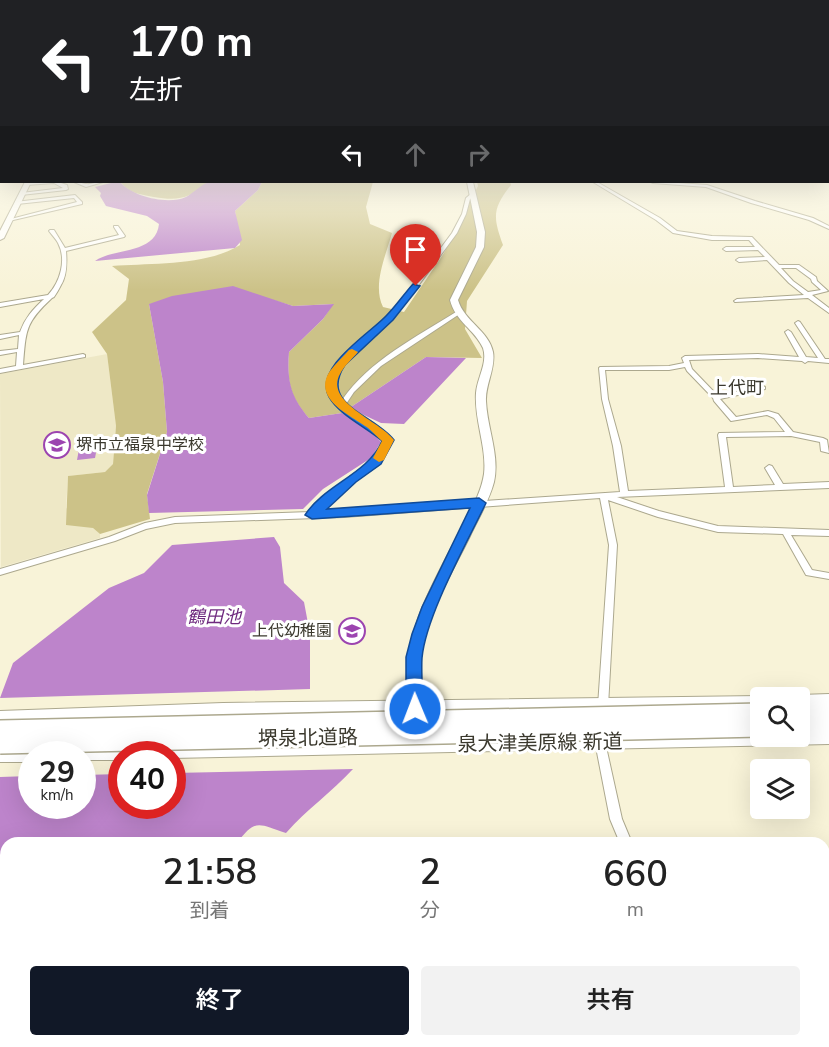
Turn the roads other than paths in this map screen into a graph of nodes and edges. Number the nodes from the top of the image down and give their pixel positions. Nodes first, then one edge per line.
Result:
1 (40, 192) edge
2 (609, 192) edge
3 (724, 192) edge
4 (21, 194) joint
5 (474, 194) joint
6 (40, 200) junction
7 (17, 203) junction
8 (40, 213) junction
9 (9, 220) junction
10 (116, 227) dead end
11 (829, 228) edge
12 (52, 231) dead end
13 (0, 238) edge
14 (733, 248) junction
15 (759, 248) junction
16 (726, 249) dead end
17 (65, 250) junction
18 (769, 258) junction
19 (779, 267) junction
20 (809, 295) junction
21 (52, 296) junction
22 (737, 301) dead end
23 (0, 305) edge
24 (829, 311) edge
25 (458, 313) junction
26 (798, 323) dead end
27 (22, 333) junction
28 (0, 337) edge
29 (808, 338) junction
30 (21, 350) junction
31 (0, 353) edge
32 (83, 356) dead end
33 (805, 361) junction
34 (826, 361) edge
35 (687, 365) junction
36 (19, 368) junction
37 (0, 371) edge
38 (763, 388) dead end
39 (717, 398) junction
40 (342, 405) junction
41 (791, 434) junction
42 (829, 451) edge
43 (769, 468) dead end
44 (829, 485) edge
45 (780, 486) junction
46 (729, 489) junction
47 (624, 494) junction
48 (603, 495) junction
49 (479, 503) junction
50 (312, 515) junction
51 (786, 533) junction
52 (829, 533) edge
53 (0, 572) edge
54 (829, 576) edge
55 (829, 701) edge
56 (810, 702) edge
57 (750, 703) edge
58 (603, 706) junction
59 (415, 709) junction
60 (829, 711) edge
61 (750, 712) edge
62 (810, 712) edge
63 (0, 719) edge
64 (829, 726) edge
65 (810, 727) edge
66 (750, 728) edge
67 (0, 729) edge
68 (829, 736) edge
69 (600, 742) junction
70 (0, 745) edge
71 (419, 745) junction
72 (0, 754) edge
73 (624, 837) edge

1 - 4 street
2 - 15 street
3 - 11 street
4 - 7 street
5 - 25 street
5 - 40 street
6 - 7 street
6 - 8 street
6 - 8 street
7 - 9 street
8 - 9 street
9 - 13 street
10 - 17 street
12 - 17 street
14 - 15 street
14 - 16 street
14 - 18 street
15 - 18 street
17 - 21 street
18 - 19 street
19 - 20 street
19 - 20 street
20 - 22 street
20 - 24 street
21 - 23 street
21 - 27 street
25 - 40 street
25 - 49 street
26 - 29 street
27 - 28 street
27 - 30 street
29 - 33 street
29 - 34 street
30 - 31 street
30 - 36 street
32 - 36 street
33 - 34 street
33 - 35 street
35 - 39 street
35 - 47 street
36 - 37 street
38 - 39 street
39 - 41 street
40 - 50 street
41 - 42 street
41 - 46 street
43 - 45 street
44 - 45 street
45 - 46 street
46 - 47 street
47 - 48 street
48 - 49 street
48 - 51 street
48 - 58 street
49 - 50 street
49 - 59 street
50 - 53 street
51 - 52 street
51 - 54 street
55 - 56 main road
57 - 58 main road, 泉大津美原線 新道
58 - 59 main road, 泉大津美原線 新道
59 - 63 main road, 泉大津美原線 新道
59 - 71 street
60 - 62 highway
61 - 67 highway, 堺泉北道路, bridge
64 - 65 highway
66 - 70 highway, 堺泉北道路, bridge
68 - 69 main road, 泉大津美原線 新道
69 - 71 main road, 泉大津美原線 新道
69 - 73 street
71 - 72 main road, 泉大津美原線 新道

